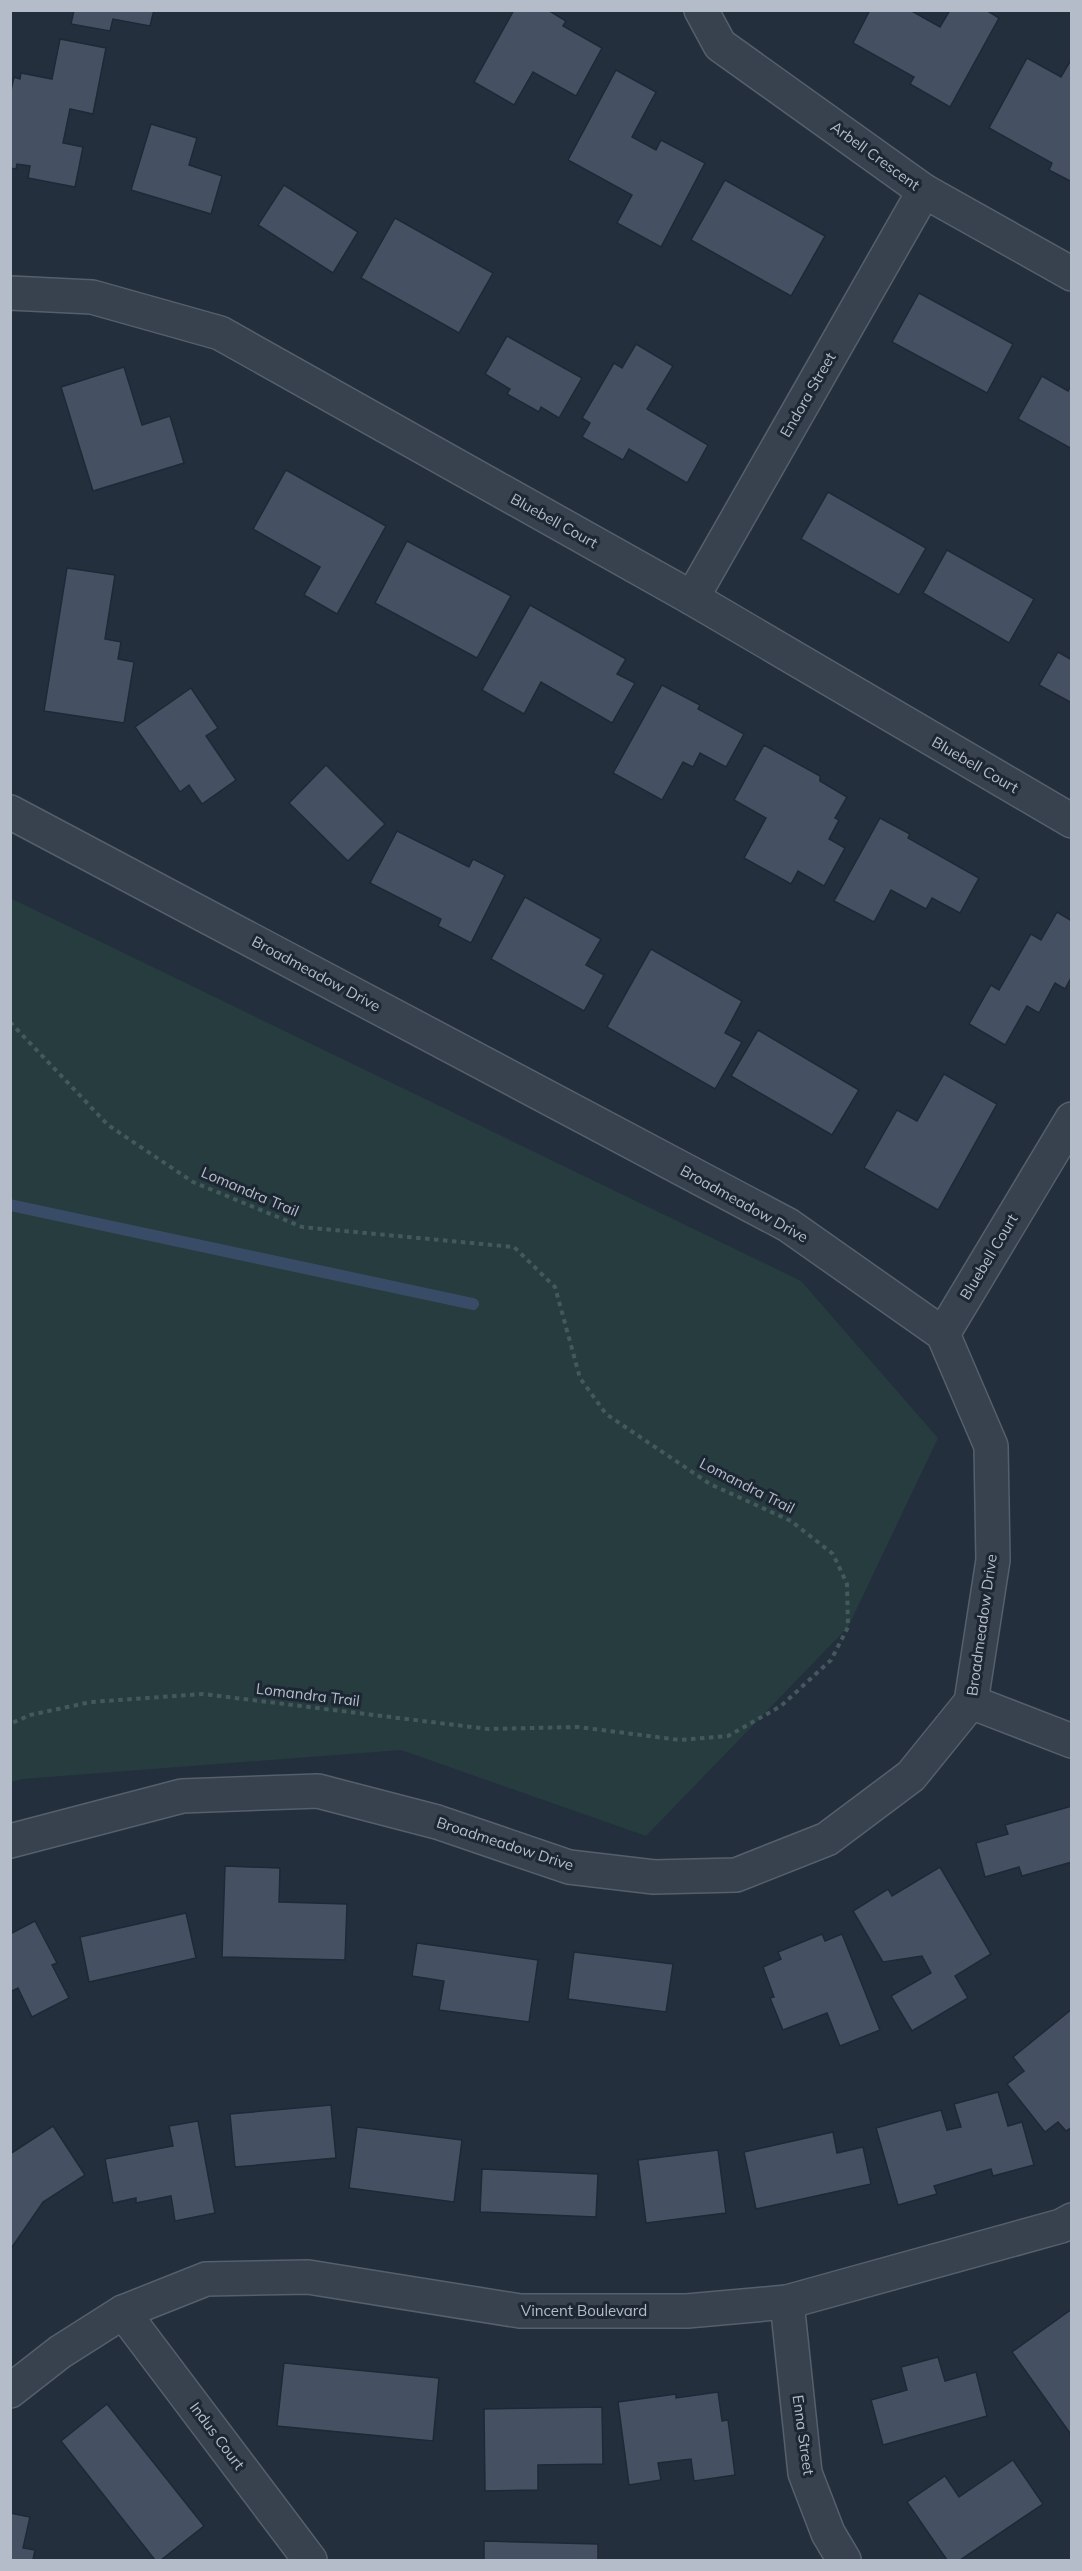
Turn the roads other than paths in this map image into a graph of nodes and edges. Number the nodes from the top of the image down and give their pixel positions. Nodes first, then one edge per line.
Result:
1 (701, 10) edge
2 (924, 191) junction
3 (1071, 274) edge
4 (10, 293) edge
5 (692, 598) junction
6 (10, 812) edge
7 (1071, 821) edge
8 (1071, 1119) edge
9 (944, 1334) junction
10 (972, 1702) junction
11 (1071, 1741) edge
12 (10, 1841) edge
13 (1071, 2220) edge
14 (787, 2302) junction
15 (123, 2312) junction
16 (10, 2391) edge
17 (310, 2560) edge
18 (844, 2560) edge

1 - 2 street, Arbell Crescent
2 - 3 street, Arbell Crescent
2 - 5 street, Endora Street
4 - 5 street, Bluebell Court
5 - 7 street, Bluebell Court
6 - 9 street, Broadmeadow Drive
8 - 9 street, Bluebell Court
9 - 10 street, Broadmeadow Drive
10 - 11 street
10 - 12 street, Broadmeadow Drive
13 - 14 street, Vincent Boulevard
14 - 15 street, Vincent Boulevard
14 - 18 street, Enna Street
15 - 16 street, Vincent Boulevard
15 - 17 street, Indus Court

